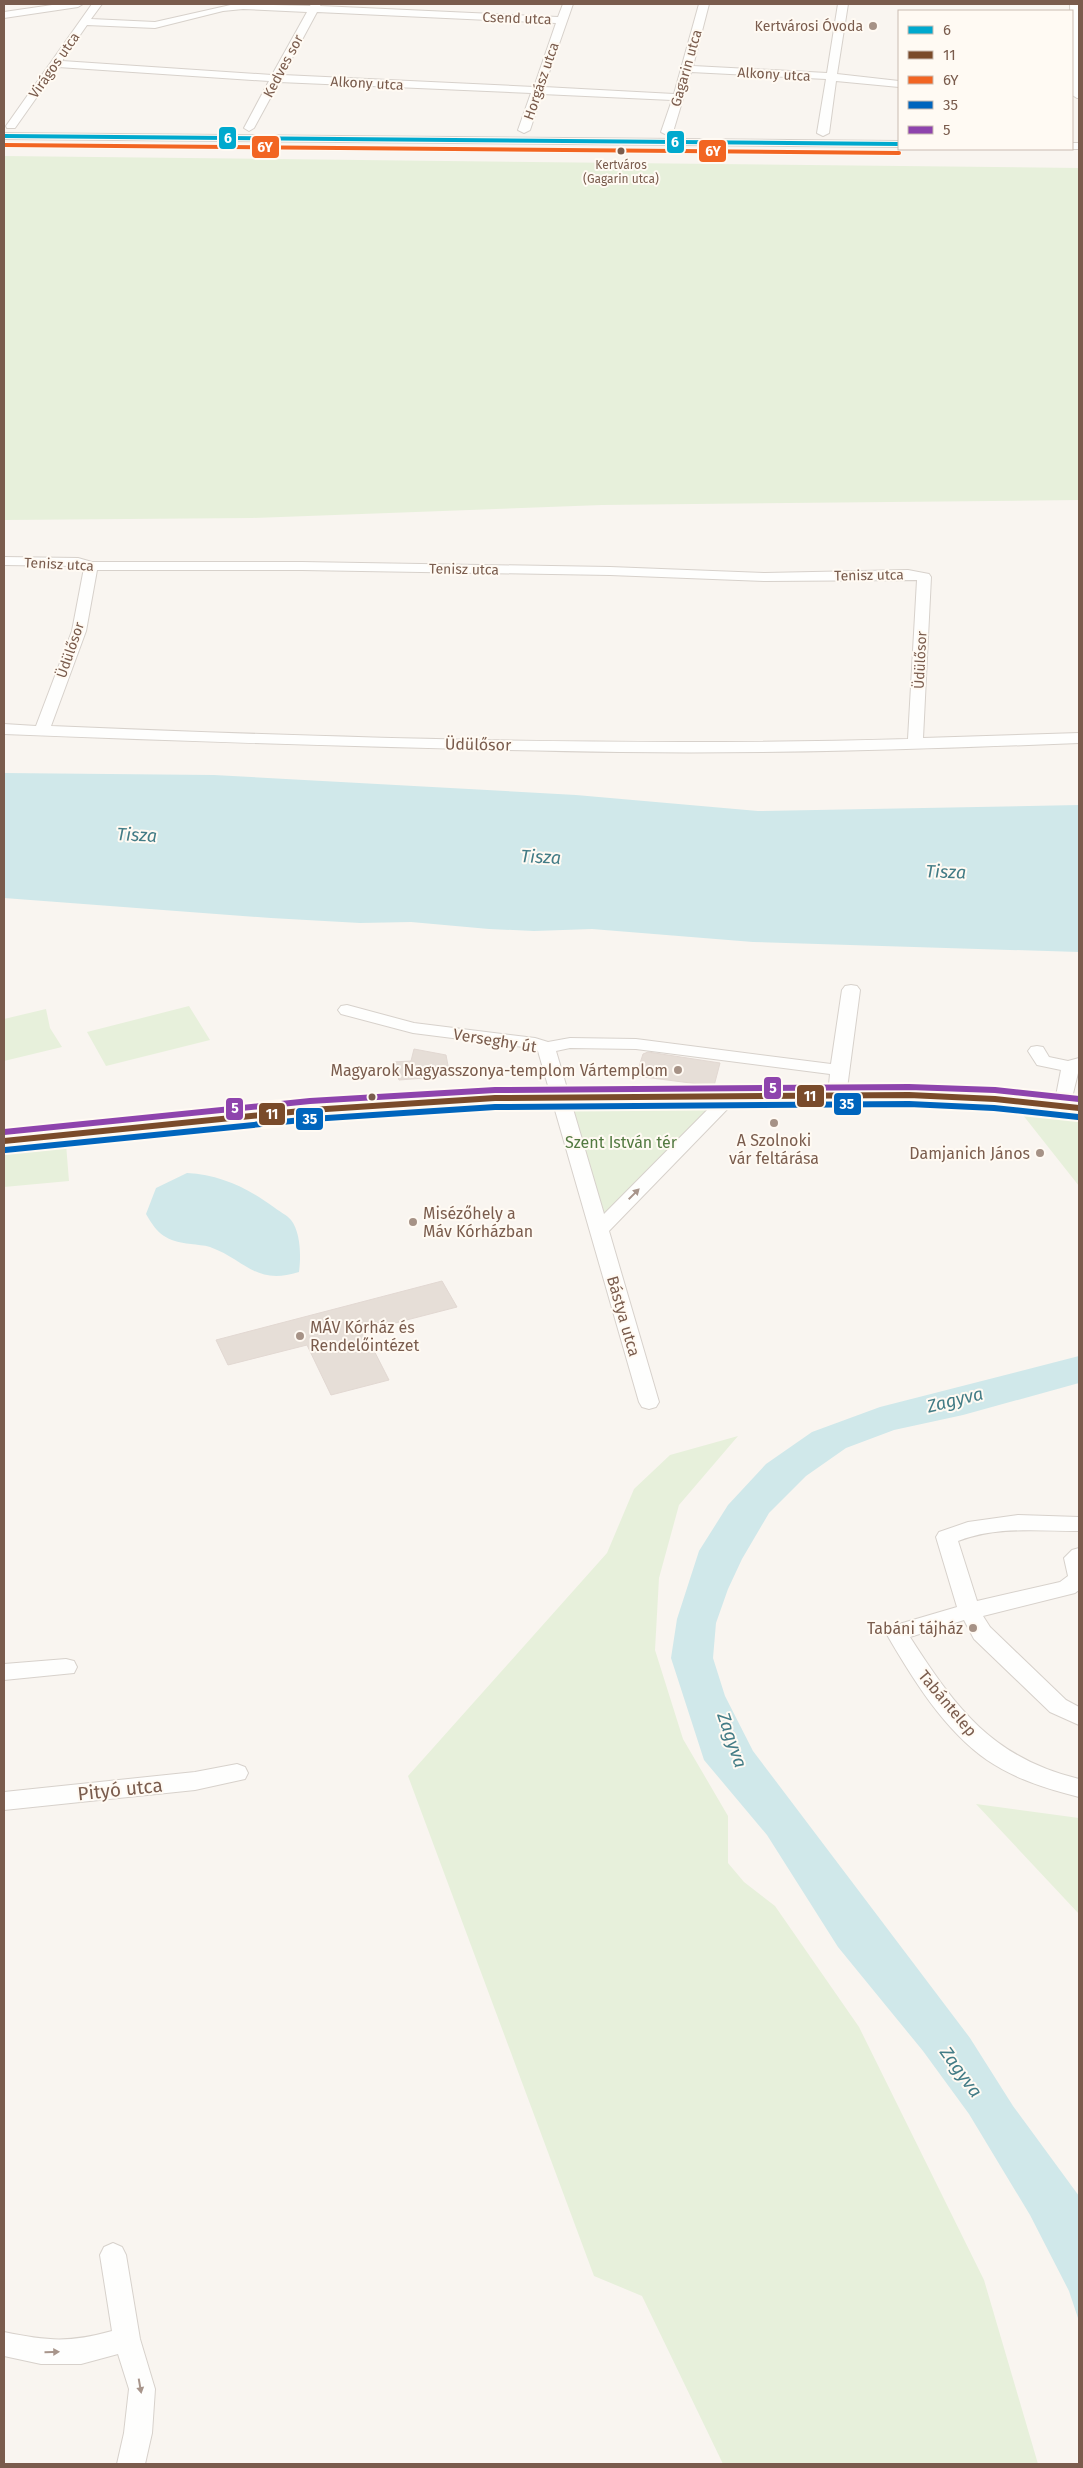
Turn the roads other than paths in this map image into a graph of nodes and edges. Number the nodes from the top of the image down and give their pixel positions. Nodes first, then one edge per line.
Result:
1 (78, 4) edge
2 (98, 4) edge
3 (568, 4) edge
4 (704, 4) edge
5 (843, 4) edge
6 (1075, 4) edge
7 (315, 7) edge
8 (4, 15) edge
9 (562, 20) junction
10 (85, 22) junction
11 (55, 64) junction
12 (687, 70) junction
13 (832, 76) junction
14 (276, 79) junction
15 (898, 84) edge
16 (537, 90) junction
17 (1076, 95) edge
18 (679, 97) junction
19 (7, 126) edge
20 (249, 128) junction
21 (524, 130) junction
22 (667, 132) junction
23 (823, 133) junction
24 (898, 134) edge
25 (4, 136) edge
26 (898, 144) edge
27 (4, 561) edge
28 (91, 566) junction
29 (924, 577) joint
30 (4, 729) edge
31 (41, 732) junction
32 (1079, 738) edge
33 (915, 743) junction
34 (851, 990) dead end
35 (347, 1010) dead end
36 (546, 1048) junction
37 (1037, 1052) dead end
38 (1075, 1065) edge
39 (838, 1070) junction
40 (731, 1096) junction
41 (837, 1096) junction
42 (561, 1097) junction
43 (1071, 1107) edge
44 (4, 1140) edge
45 (600, 1229) junction
46 (649, 1402) dead end
47 (1079, 1524) edge
48 (1079, 1555) edge
49 (1073, 1594) edge
50 (969, 1611) junction
51 (66, 1667) dead end
52 (4, 1672) edge
53 (1079, 1717) edge
54 (237, 1773) dead end
55 (1079, 1788) edge
56 (4, 1801) edge
57 (113, 2255) dead end
58 (127, 2339) junction
59 (4, 2344) edge
60 (131, 2464) edge

1 - 8 street
2 - 10 street, Virágos utca
3 - 9 street, Horgász utca
4 - 12 street, Gagarin utca
5 - 13 street
6 - 17 street
7 - 9 street, Csend utca
7 - 10 street, Csend utca
7 - 14 street, Kedves sor
9 - 16 street, Horgász utca
10 - 11 street, Virágos utca
11 - 14 street, Alkony utca
11 - 19 street, Virágos utca
12 - 13 street, Alkony utca
12 - 18 street, Gagarin utca
13 - 15 street, Alkony utca
13 - 23 street
14 - 16 street, Alkony utca
14 - 20 street, Kedves sor
16 - 18 street, Alkony utca
16 - 21 street, Horgász utca
18 - 22 street, Gagarin utca
19 - 20 street
20 - 21 street
21 - 22 street
22 - 23 street
23 - 24 street
25 - 26 street
27 - 28 street, Tenisz utca
28 - 29 street, Tenisz utca
28 - 31 street, Üdülősor
29 - 33 street, Üdülősor
30 - 31 street, Üdülősor
31 - 33 street, Üdülősor
32 - 33 street, Üdülősor
34 - 39 street
35 - 36 street, Verseghy út
36 - 39 street
36 - 42 street, Verseghy út
37 - 38 street
38 - 43 street
39 - 41 street
40 - 41 main road
40 - 42 main road
45 -> 40 street
41 - 43 main road
42 - 44 main road
42 - 45 street
45 - 46 street, Bástya utca
47 - 50 street
48 - 49 street, Tabántelep
49 - 50 street, Tabántelep
50 - 53 street
50 - 55 street, Tabántelep
51 - 52 street
54 - 56 street, Pityó utca
57 - 58 street
59 -> 58 street
58 -> 60 street

